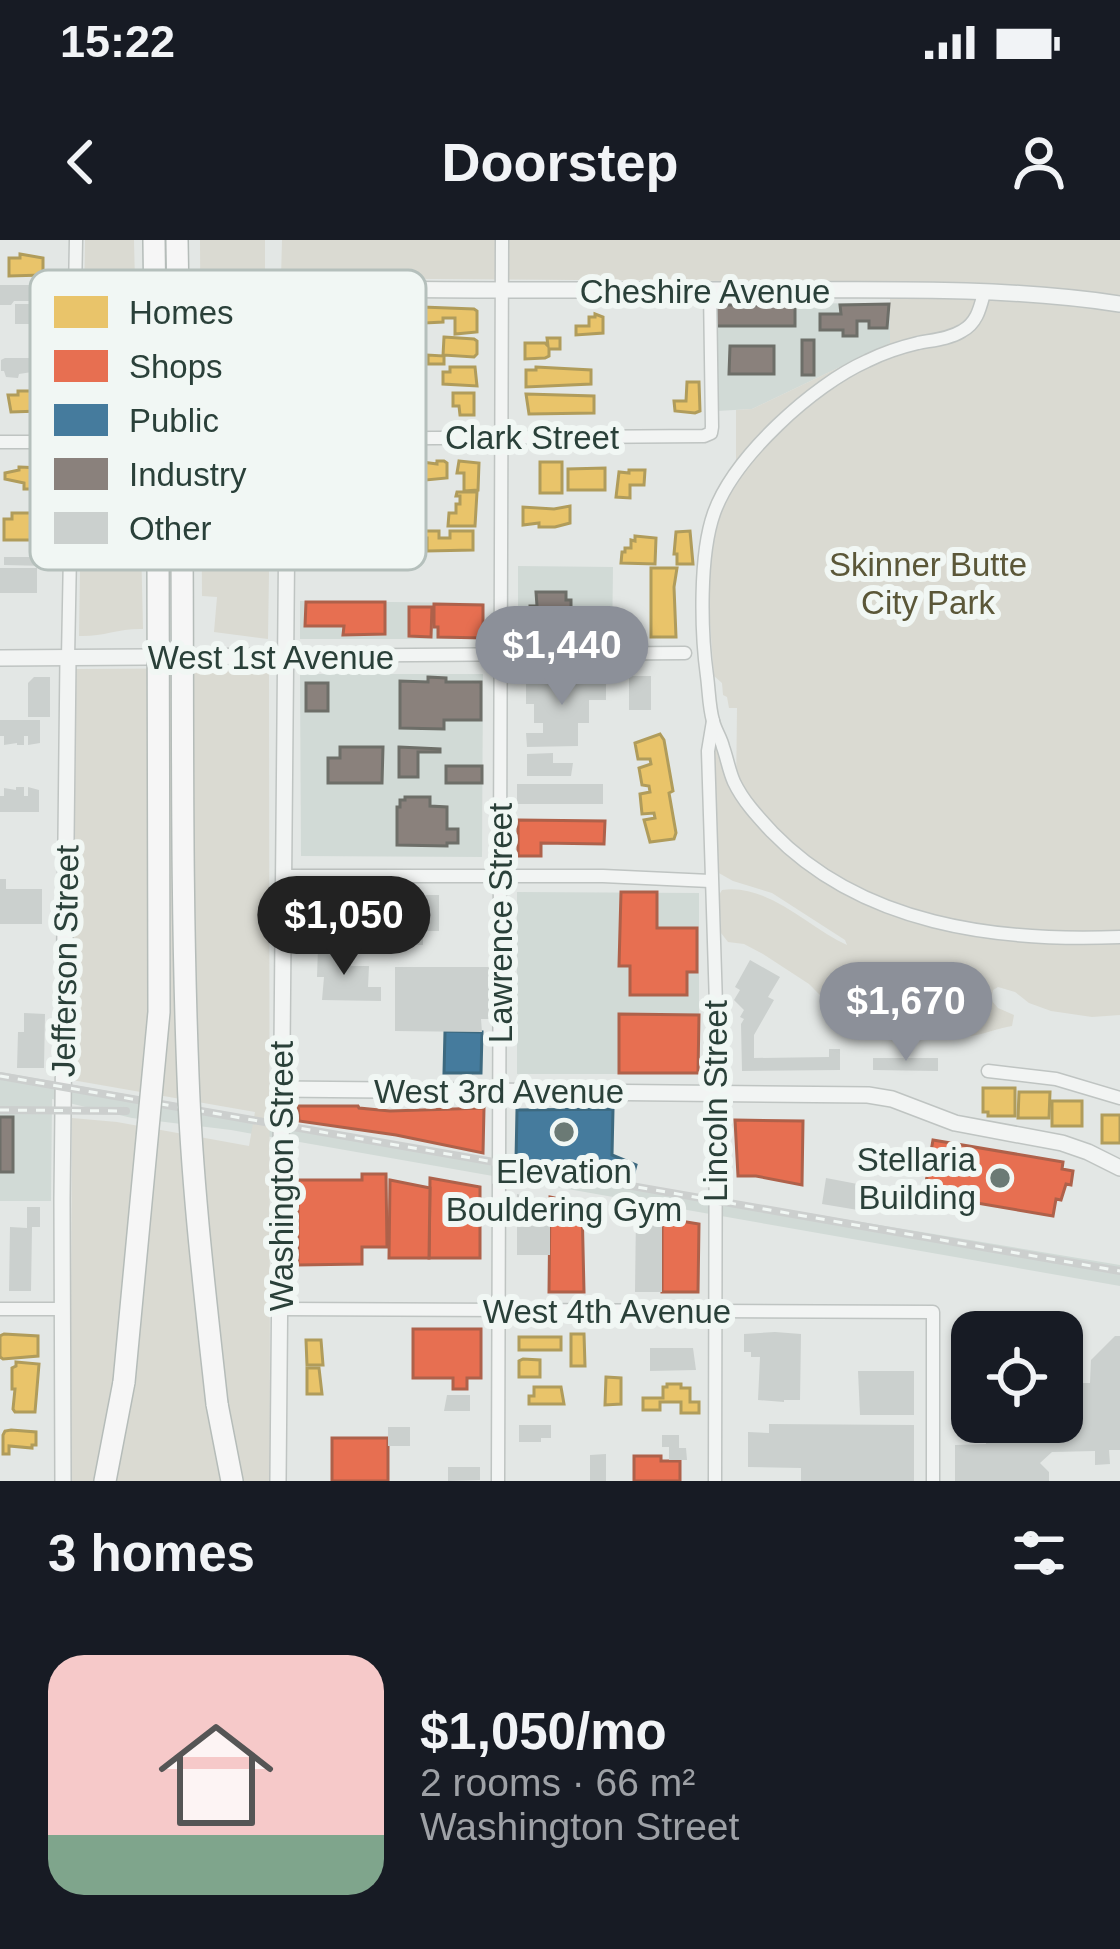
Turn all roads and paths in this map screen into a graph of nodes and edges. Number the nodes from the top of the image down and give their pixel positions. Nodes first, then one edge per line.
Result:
1 (76, 240) edge
2 (154, 240) edge
3 (177, 240) edge
4 (502, 240) edge
5 (76, 270) edge
6 (154, 270) edge
7 (177, 270) edge
8 (426, 290) edge
9 (710, 290) junction
10 (502, 291) junction
11 (984, 292) junction
12 (1120, 304) edge
13 (502, 437) junction
14 (426, 438) edge
15 (70, 570) edge
16 (157, 570) edge
17 (182, 570) edge
18 (286, 570) edge
19 (686, 653) dead end
20 (285, 656) junction
21 (501, 656) junction
22 (0, 658) edge
23 (68, 658) junction
24 (713, 721) junction
25 (283, 876) junction
26 (500, 876) junction
27 (710, 881) junction
28 (1120, 937) edge
29 (988, 1070) dead end
30 (281, 1089) junction
31 (500, 1092) junction
32 (716, 1093) junction
33 (1120, 1098) edge
34 (1120, 1168) edge
35 (0, 1309) edge
36 (63, 1309) junction
37 (280, 1310) junction
38 (716, 1310) junction
39 (499, 1311) junction
40 (124, 1382) junction
41 (217, 1404) junction
42 (63, 1481) edge
43 (105, 1481) edge
44 (116, 1481) edge
45 (223, 1481) edge
46 (232, 1481) edge
47 (278, 1481) edge
48 (498, 1481) edge
49 (715, 1481) edge
50 (932, 1481) edge

1 - 5 street, Jefferson Street
2 - 6 highway, bridge
3 - 7 highway, bridge
4 - 10 street, Lawrence Street
8 - 10 street, Cheshire Avenue
9 - 10 street, Cheshire Avenue
9 - 11 street, Cheshire Avenue
9 - 13 street, Clark Street
10 - 13 street, Lawrence Street
11 - 12 street, Cheshire Avenue
11 - 24 street
13 - 14 street, Clark Street
13 - 21 street, Lawrence Street
15 - 23 street, Jefferson Street
16 - 40 highway, bridge
17 - 41 highway, bridge
18 - 20 street, Washington Street
19 - 21 street, West 1st Avenue
20 - 21 street, West 1st Avenue
20 - 23 street, West 1st Avenue
20 - 25 street, Washington Street
21 - 26 street, Lawrence Street
22 - 23 street, West 1st Avenue
23 - 36 street, Jefferson Street
24 - 27 street, Lincoln Street
24 - 28 street
25 - 26 street
25 - 30 street, Washington Street
26 - 27 street
26 - 31 street, Lawrence Street
27 - 32 street, Lincoln Street
29 - 33 street
30 - 31 street, West 3rd Avenue
30 - 37 street, Washington Street
31 - 32 street, West 3rd Avenue
31 - 39 street, Lawrence Street
32 - 34 street, West 3rd Avenue
32 - 38 street, Lincoln Street
35 - 36 street
36 - 42 street, Jefferson Street
37 - 39 street, West 4th Avenue
37 - 47 street, Washington Street
38 - 39 street, West 4th Avenue
38 - 49 street, Lincoln Street
38 - 50 street, West 4th Avenue
39 - 48 street, Lawrence Street
40 - 43 highway
40 - 44 highway
41 - 45 highway
41 - 46 highway

